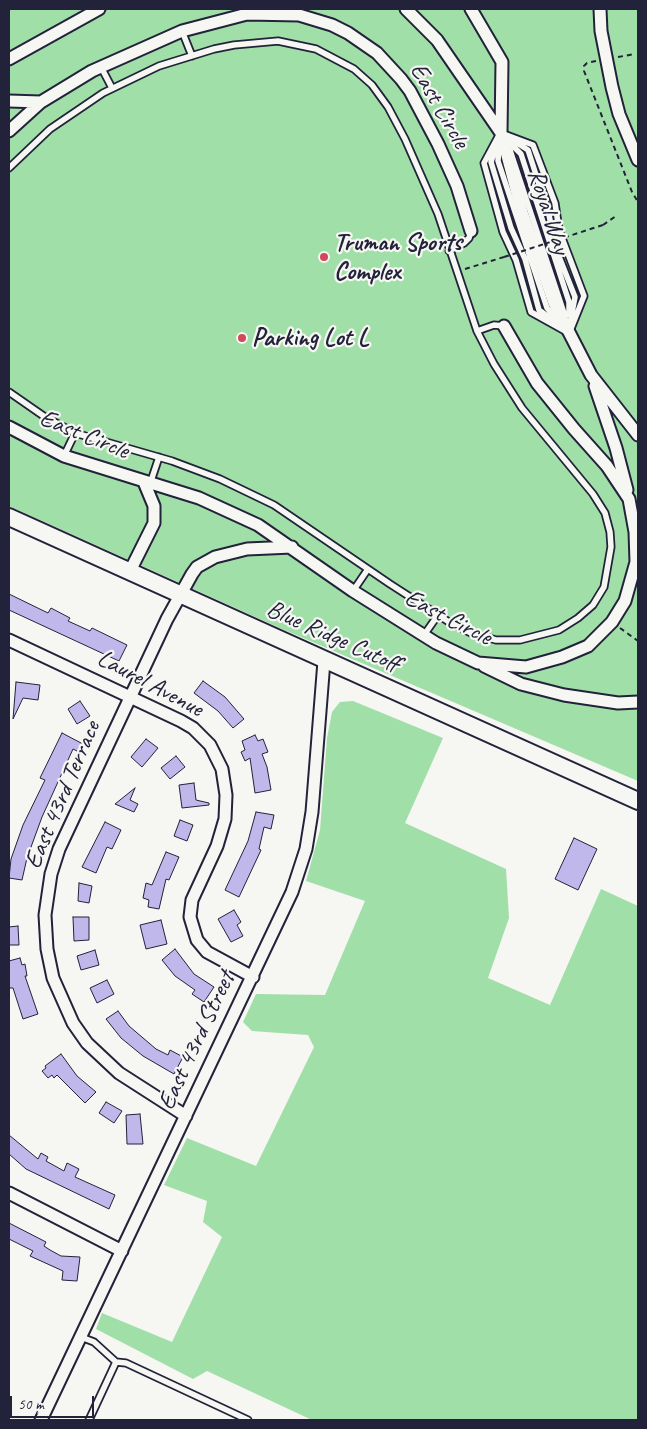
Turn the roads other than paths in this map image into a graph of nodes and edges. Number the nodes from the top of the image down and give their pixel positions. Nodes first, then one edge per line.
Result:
1 (99, 9) edge
2 (406, 9) edge
3 (471, 9) edge
4 (600, 9) edge
5 (182, 31) junction
6 (192, 56) junction
7 (9, 59) edge
8 (101, 67) junction
9 (112, 88) junction
10 (9, 101) edge
11 (41, 102) junction
12 (9, 131) edge
13 (500, 133) junction
14 (638, 160) edge
15 (9, 168) edge
16 (471, 231) joint
17 (449, 251) junction
18 (504, 326) joint
19 (477, 331) junction
20 (569, 333) junction
21 (591, 375) junction
22 (9, 392) edge
23 (9, 427) edge
24 (75, 433) junction
25 (638, 435) edge
26 (64, 456) junction
27 (159, 457) junction
28 (147, 483) junction
29 (629, 499) junction
30 (9, 518) edge
31 (292, 548) junction
32 (368, 569) junction
33 (130, 571) junction
34 (353, 592) junction
35 (179, 596) junction
36 (438, 615) junction
37 (424, 635) junction
38 (9, 640) edge
39 (324, 661) junction
40 (478, 663) junction
41 (130, 696) junction
42 (638, 702) edge
43 (638, 801) edge
44 (252, 977) junction
45 (186, 1116) junction
46 (9, 1193) edge
47 (122, 1251) junction
48 (81, 1337) junction
49 (116, 1362) junction
50 (41, 1420) edge
51 (89, 1420) edge
52 (248, 1420) edge

1 - 7 street
2 - 13 street, Royal Way
3 - 13 street
4 - 14 street
5 - 6 lane
5 - 8 street, East Circle
5 - 16 street, East Circle
6 - 9 lane
6 - 17 lane
8 - 9 lane
8 - 11 street, East Circle
9 - 15 lane
10 - 11 street
11 - 12 street, East Circle
13 - 20 street, Royal Way
13 - 20 lane
13 - 20 lane
13 - 20 lane
16 - 17 lane
17 - 19 lane
18 - 19 lane
18 - 29 street, East Circle
19 - 36 lane
20 - 21 street, Royal Way
21 - 25 street, Royal Way
21 - 29 street, East Circle
22 - 24 lane
23 - 26 street, East Circle
24 - 26 lane
24 - 27 lane
26 - 28 street, East Circle
27 - 28 lane
27 - 32 lane
28 - 31 street, East Circle
28 - 33 street, East Circle
29 - 40 street, East Circle
30 - 33 main road, Blue Ridge Cutoff
31 - 34 street, East Circle
31 - 35 street
32 - 34 lane
32 - 36 lane
33 - 35 main road, Blue Ridge Cutoff
34 - 37 street, East Circle
35 - 39 main road, Blue Ridge Cutoff
35 - 41 street, East 43rd Terrace
36 - 37 lane
37 - 40 street, East Circle
38 - 41 street, Laurel Avenue
39 - 43 main road, Blue Ridge Cutoff
39 - 44 street, East 43rd Street
40 - 42 street
41 - 44 street, Laurel Avenue
41 - 45 street, East 43rd Terrace
44 - 45 street, East 43rd Street
45 - 47 street, East 43rd Street
46 - 47 street
47 - 48 street, East 43rd Street
48 - 49 lane
48 - 50 street, East 43rd Street
49 - 51 lane
49 - 52 lane

